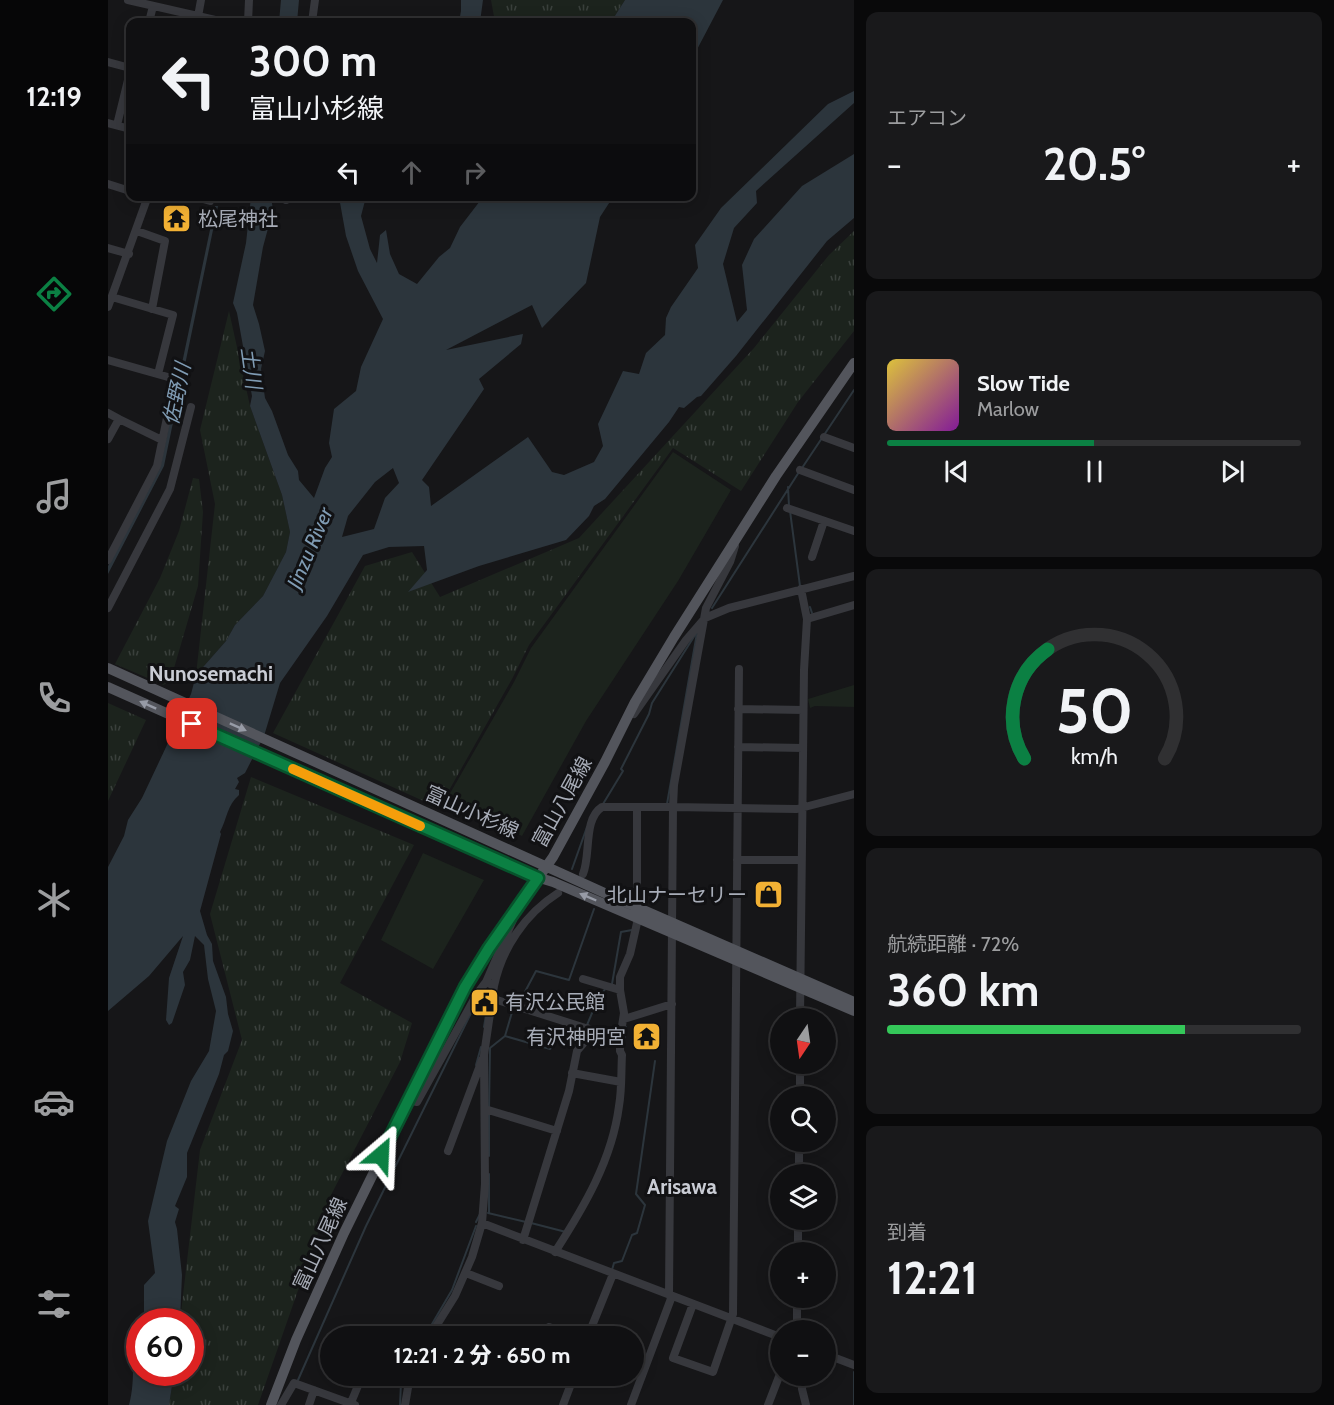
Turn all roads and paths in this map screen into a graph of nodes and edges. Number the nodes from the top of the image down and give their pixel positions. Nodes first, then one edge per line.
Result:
1 (128, 0) edge
2 (201, 0) edge
3 (249, 0) edge
4 (315, 0) edge
5 (153, 6) junction
6 (150, 18) edge
7 (191, 18) edge
8 (197, 18) edge
9 (248, 18) edge
10 (313, 18) edge
11 (108, 62) edge
12 (126, 69) edge
13 (126, 82) edge
14 (112, 124) edge
15 (108, 184) edge
16 (126, 190) edge
17 (146, 201) edge
18 (137, 231) junction
19 (108, 248) edge
20 (129, 254) junction
21 (112, 297) junction
22 (108, 307) edge
23 (152, 309) junction
24 (108, 360) edge
25 (854, 363) edge
26 (158, 374) junction
27 (191, 407) dead end
28 (108, 413) edge
29 (119, 419) junction
30 (824, 437) dead end
31 (108, 439) edge
32 (162, 440) junction
33 (854, 448) edge
34 (800, 470) dead end
35 (854, 490) edge
36 (787, 508) dead end
37 (824, 521) junction
38 (740, 531) junction
39 (854, 531) edge
40 (812, 557) dead end
41 (108, 560) edge
42 (854, 576) edge
43 (801, 590) junction
44 (854, 605) edge
45 (108, 608) edge
46 (705, 618) junction
47 (807, 619) junction
48 (108, 668) edge
49 (739, 669) dead end
50 (108, 687) edge
51 (738, 709) junction
52 (803, 710) junction
53 (622, 729) junction
54 (738, 747) junction
55 (803, 748) junction
56 (854, 794) edge
57 (802, 806) junction
58 (637, 807) junction
59 (673, 807) junction
60 (737, 807) junction
61 (737, 860) junction
62 (801, 860) junction
63 (546, 866) junction
64 (583, 874) dead end
65 (538, 878) junction
66 (558, 893) dead end
67 (524, 897) junction
68 (638, 902) dead end
69 (637, 923) dead end
70 (672, 928) junction
71 (736, 956) junction
72 (584, 979) dead end
73 (486, 982) junction
74 (800, 983) junction
75 (494, 986) junction
76 (620, 990) junction
77 (494, 999) junction
78 (854, 1002) edge
79 (672, 1004) junction
80 (800, 1008) edge
81 (854, 1011) edge
82 (624, 1019) junction
83 (587, 1028) junction
84 (620, 1039) junction
85 (484, 1055) junction
86 (572, 1073) junction
87 (621, 1082) junction
88 (409, 1100) junction
89 (485, 1109) junction
90 (557, 1131) junction
91 (448, 1151) dead end
92 (482, 1223) junction
93 (523, 1240) junction
94 (555, 1252) junction
95 (465, 1273) junction
96 (613, 1274) junction
97 (499, 1286) dead end
98 (671, 1296) junction
99 (693, 1304) junction
100 (732, 1319) junction
101 (436, 1326) edge
102 (592, 1326) edge
103 (770, 1333) edge
104 (836, 1358) edge
105 (854, 1365) edge
106 (358, 1386) edge
107 (408, 1386) edge
108 (570, 1386) edge
109 (775, 1386) edge
110 (802, 1386) edge
111 (314, 1390) junction
112 (352, 1404) edge
113 (271, 1405) edge
114 (281, 1405) edge
115 (309, 1405) edge
116 (405, 1405) edge
117 (562, 1405) edge
118 (631, 1405) edge
119 (768, 1405) edge
120 (806, 1405) edge

1 - 5 street
2 - 8 street
3 - 9 street
4 - 10 street
5 - 6 street
5 - 7 street
11 - 12 street
13 - 14 street
15 - 16 street
17 - 18 street
18 - 20 street
18 - 23 street
19 - 20 street
20 - 21 street
21 - 22 street
21 - 23 street
23 - 26 street
24 - 26 street
25 - 38 main road, 富山八尾線
26 - 32 street
27 - 45 street
28 - 29 street
29 - 31 street
29 - 32 street
30 - 33 street
32 - 41 street
34 - 35 street
36 - 37 street
37 - 39 street
37 - 40 street
38 - 46 street
38 - 53 main road, 富山八尾線
42 - 43 street
43 - 46 street
43 - 47 street
44 - 47 street
46 - 53 street
46 - 59 street
47 - 52 street
48 -> 63 main road, 富山小杉線
49 - 51 street
65 -> 50 main road, 富山小杉線
51 - 52 street
51 - 54 street
52 - 55 street
53 - 63 main road, 富山八尾線
54 - 55 street
54 - 60 street
55 - 57 street
56 - 57 street
57 - 60 street
57 - 62 street
58 - 59 street
58 - 64 street
58 - 68 street
59 - 60 street
59 - 70 street
60 - 61 street
61 - 62 street
61 - 71 street
62 - 74 street
63 - 65 main road, 富山八尾線
63 - 70 main road, 富山小杉線
65 - 67 main road, 富山八尾線
70 -> 65 main road, 富山小杉線
66 - 75 street
67 - 73 street
67 - 88 main road, 富山八尾線
69 - 76 street
70 - 71 main road, 富山小杉線
70 - 79 street
71 - 74 main road, 富山小杉線
71 - 100 street
72 - 76 street
73 - 75 street
73 - 88 street
74 - 78 main road, 富山小杉線
74 - 80 street
74 - 81 main road, 富山小杉線
75 - 77 street
76 - 82 street
77 - 83 street
77 - 85 street
79 - 82 street
79 - 98 street
82 - 84 street
83 - 84 street
83 - 86 street
84 - 87 street
85 - 89 street
85 - 91 street
86 - 87 street
86 - 90 street
87 - 94 street
88 - 113 main road, 富山八尾線
89 - 90 street
89 - 92 street
90 - 93 street
92 - 93 street
92 - 95 street
93 - 94 street
94 - 96 street
95 - 97 street
95 - 101 street
96 - 98 street
96 - 102 street
98 - 99 street
98 - 118 street
99 - 100 street
99 - 100 street
100 - 103 street
104 - 105 street
106 - 112 street
107 - 116 street
108 - 117 street
109 - 119 street
110 - 120 street
111 - 112 street
111 - 114 street
111 - 115 street

